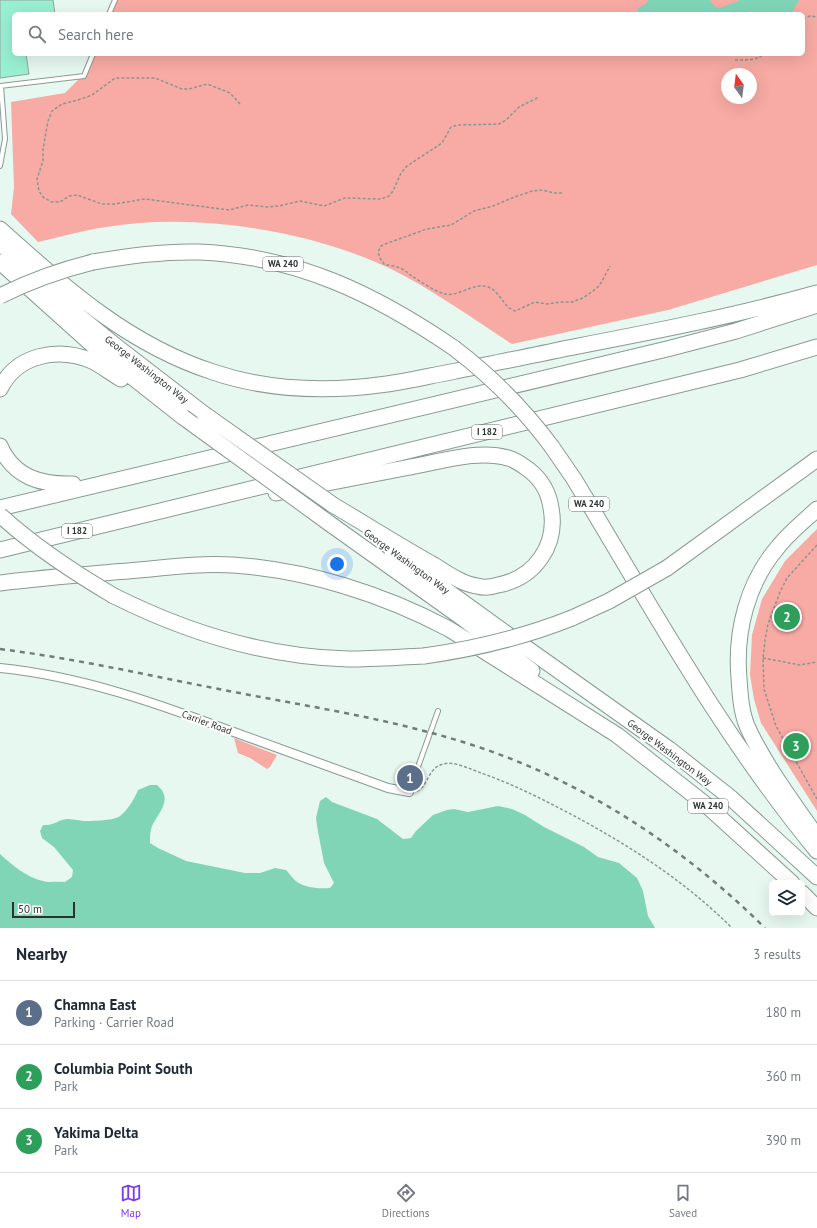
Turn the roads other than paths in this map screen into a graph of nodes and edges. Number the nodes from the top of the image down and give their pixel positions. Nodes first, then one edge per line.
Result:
1 (115, 0) edge
2 (111, 12) edge
3 (92, 56) edge
4 (0, 86) edge
5 (0, 166) edge
6 (0, 229) edge
7 (0, 243) edge
8 (0, 262) edge
9 (817, 292) edge
10 (0, 296) edge
11 (817, 305) edge
12 (817, 346) edge
13 (0, 389) edge
14 (181, 416) junction
15 (0, 446) edge
16 (817, 459) edge
17 (142, 473) junction
18 (333, 505) junction
19 (0, 508) edge
20 (817, 509) edge
21 (155, 512) junction
22 (0, 515) edge
23 (0, 550) edge
24 (0, 583) edge
25 (0, 668) edge
26 (438, 711) dead end
27 (617, 735) junction
28 (409, 792) joint
29 (817, 837) edge
30 (817, 851) edge
31 (817, 877) edge
32 (789, 880) edge
33 (805, 896) edge
34 (817, 908) edge

1 - 2 lane
3 - 4 lane
4 - 5 lane
6 - 9 highway
7 - 18 highway, George Washington Way, bridge
8 - 14 highway, George Washington Way
10 - 30 highway, WA 240, bridge
11 - 17 highway
12 - 21 highway, I 182
13 - 14 highway
14 - 27 highway, George Washington Way, bridge
15 - 17 highway
16 - 22 highway, bridge
17 - 19 highway
18 - 21 highway
18 - 31 highway, George Washington Way
20 - 29 highway
21 - 23 highway, I 182
24 - 27 highway, WA 240
25 - 28 street, Carrier Road
26 - 28 lane
27 - 32 highway, WA 240
33 - 34 highway

